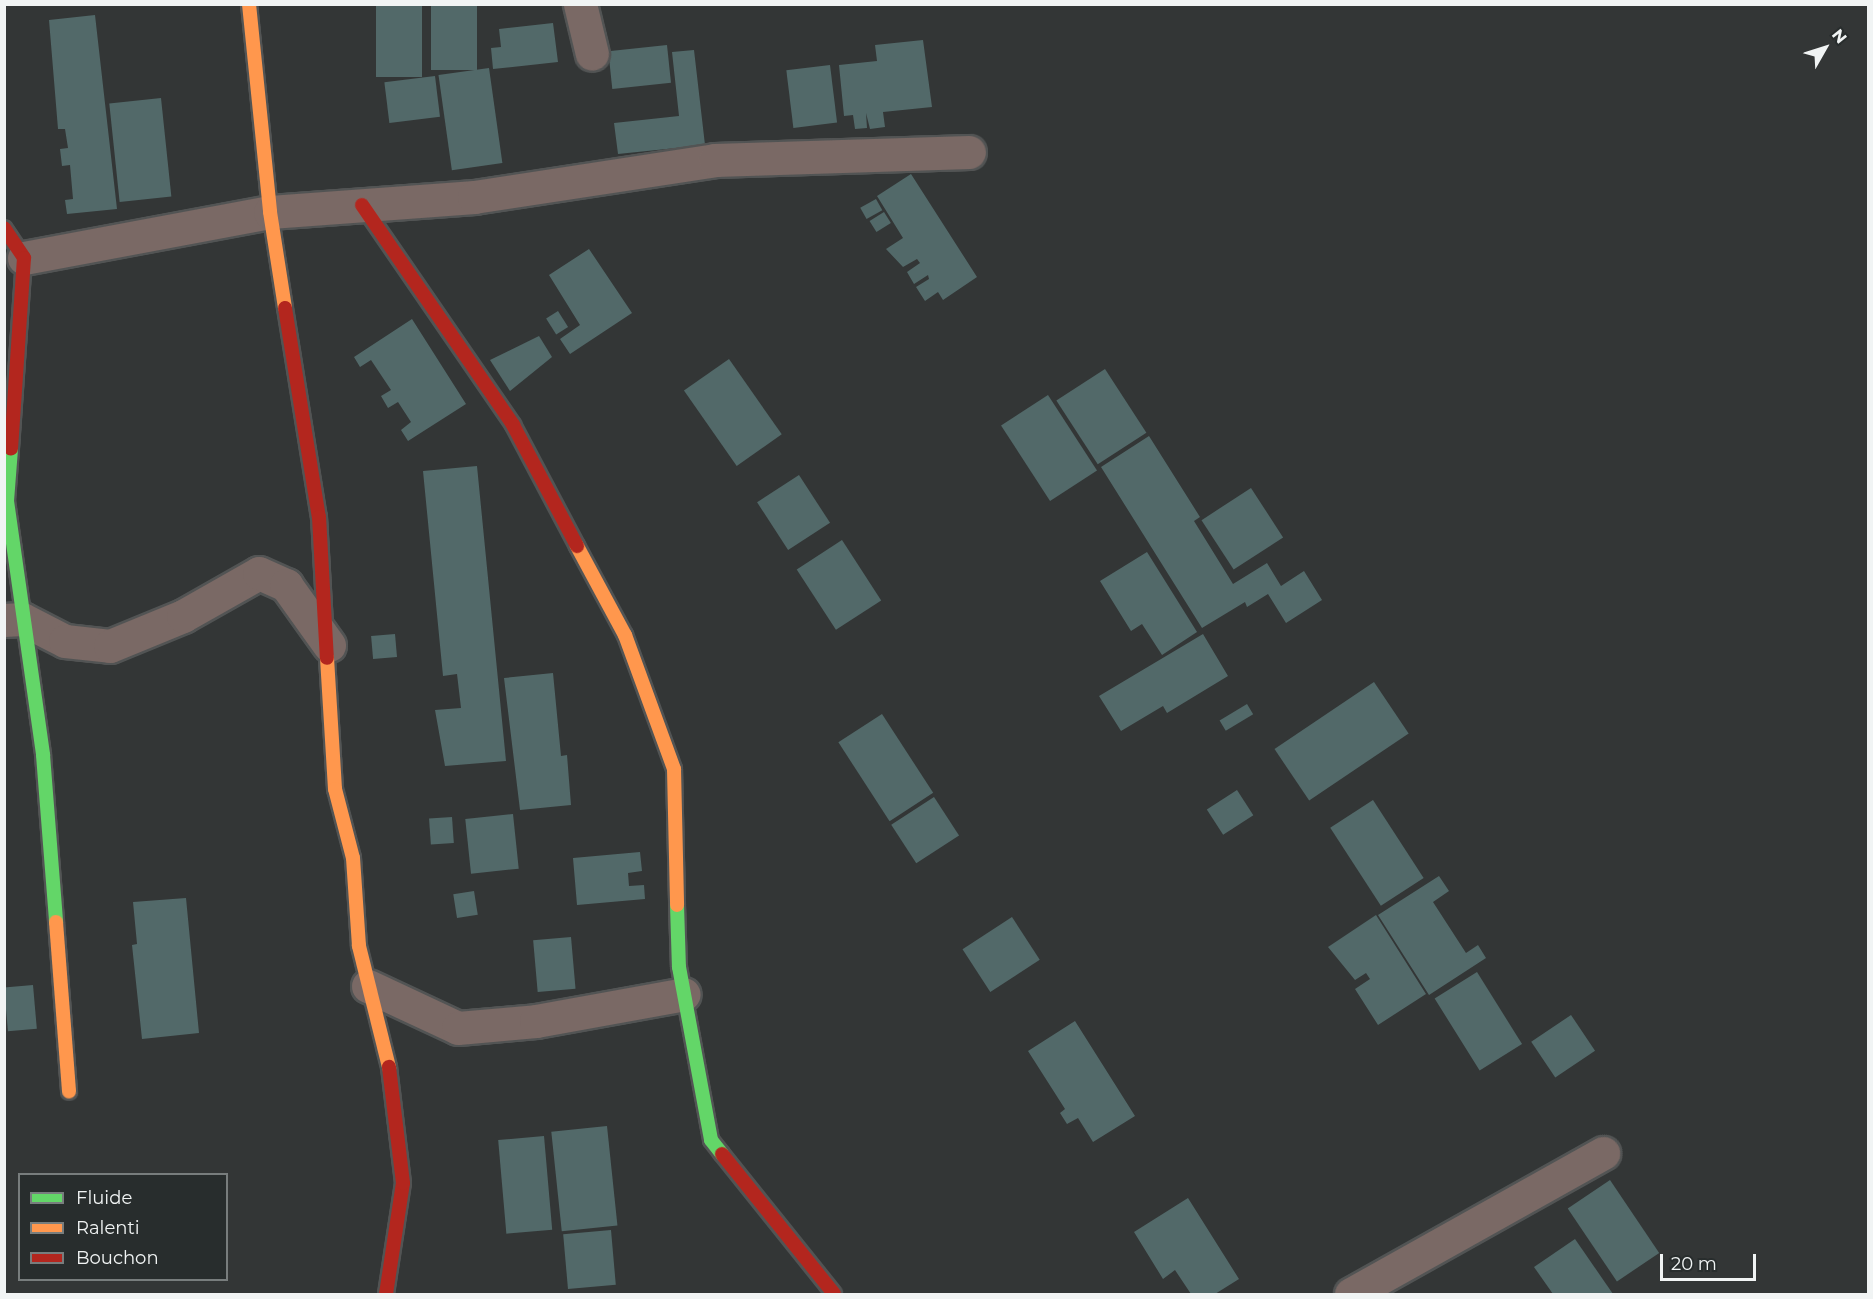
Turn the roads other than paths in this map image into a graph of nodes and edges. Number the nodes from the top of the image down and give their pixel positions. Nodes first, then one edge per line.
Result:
1 (249, 4) edge
2 (580, 4) edge
3 (592, 54) dead end
4 (969, 152) dead end
5 (362, 205) junction
6 (270, 213) junction
7 (4, 228) edge
8 (24, 258) junction
9 (13, 619) edge
10 (329, 645) junction
11 (368, 987) junction
12 (684, 994) junction
13 (69, 1092) dead end
14 (1603, 1153) dead end
15 (386, 1294) edge
16 (834, 1294) edge
17 (1352, 1294) edge

1 - 6 street
2 - 3 street
4 - 5 street
5 - 6 street
5 - 12 street
6 - 8 street
6 - 10 street
7 - 8 street
8 - 9 street
9 - 10 street
9 - 13 street
10 - 11 street
11 - 12 street
11 - 15 street
12 - 16 street
14 - 17 street

